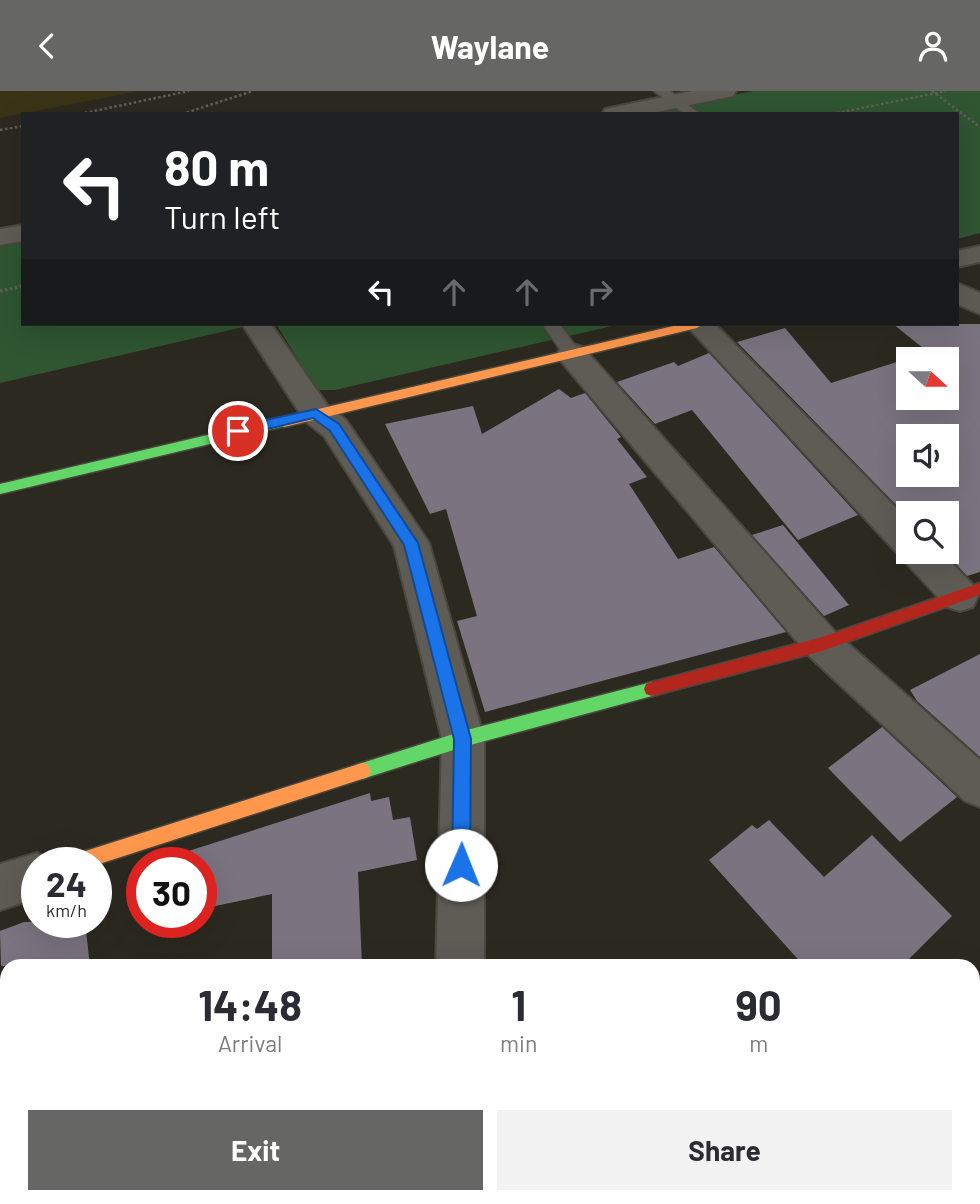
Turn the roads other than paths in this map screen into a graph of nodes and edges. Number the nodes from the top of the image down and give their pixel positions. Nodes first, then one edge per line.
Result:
1 (725, 91) edge
2 (676, 102) edge
3 (624, 112) edge
4 (21, 233) edge
5 (0, 237) edge
6 (980, 254) edge
7 (959, 259) edge
8 (959, 293) edge
9 (980, 305) edge
10 (257, 326) edge
11 (552, 326) edge
12 (690, 326) edge
13 (700, 326) edge
14 (572, 354) junction
15 (316, 413) junction
16 (0, 489) edge
17 (896, 530) edge
18 (934, 564) edge
19 (970, 592) edge
20 (822, 644) junction
21 (463, 739) junction
22 (980, 787) edge
23 (112, 851) edge
24 (21, 880) edge
25 (0, 887) edge
26 (460, 959) edge

1 - 2 street
2 - 3 street
4 - 5 street
6 - 7 street
8 - 9 street
10 - 15 street
11 - 14 lane
12 - 14 street
13 - 17 street
14 - 15 street
14 - 20 street
15 - 16 street
15 - 21 street
18 - 19 street
19 - 20 street
20 - 21 street
20 - 22 street
21 - 23 street
21 - 26 street
24 - 25 street

